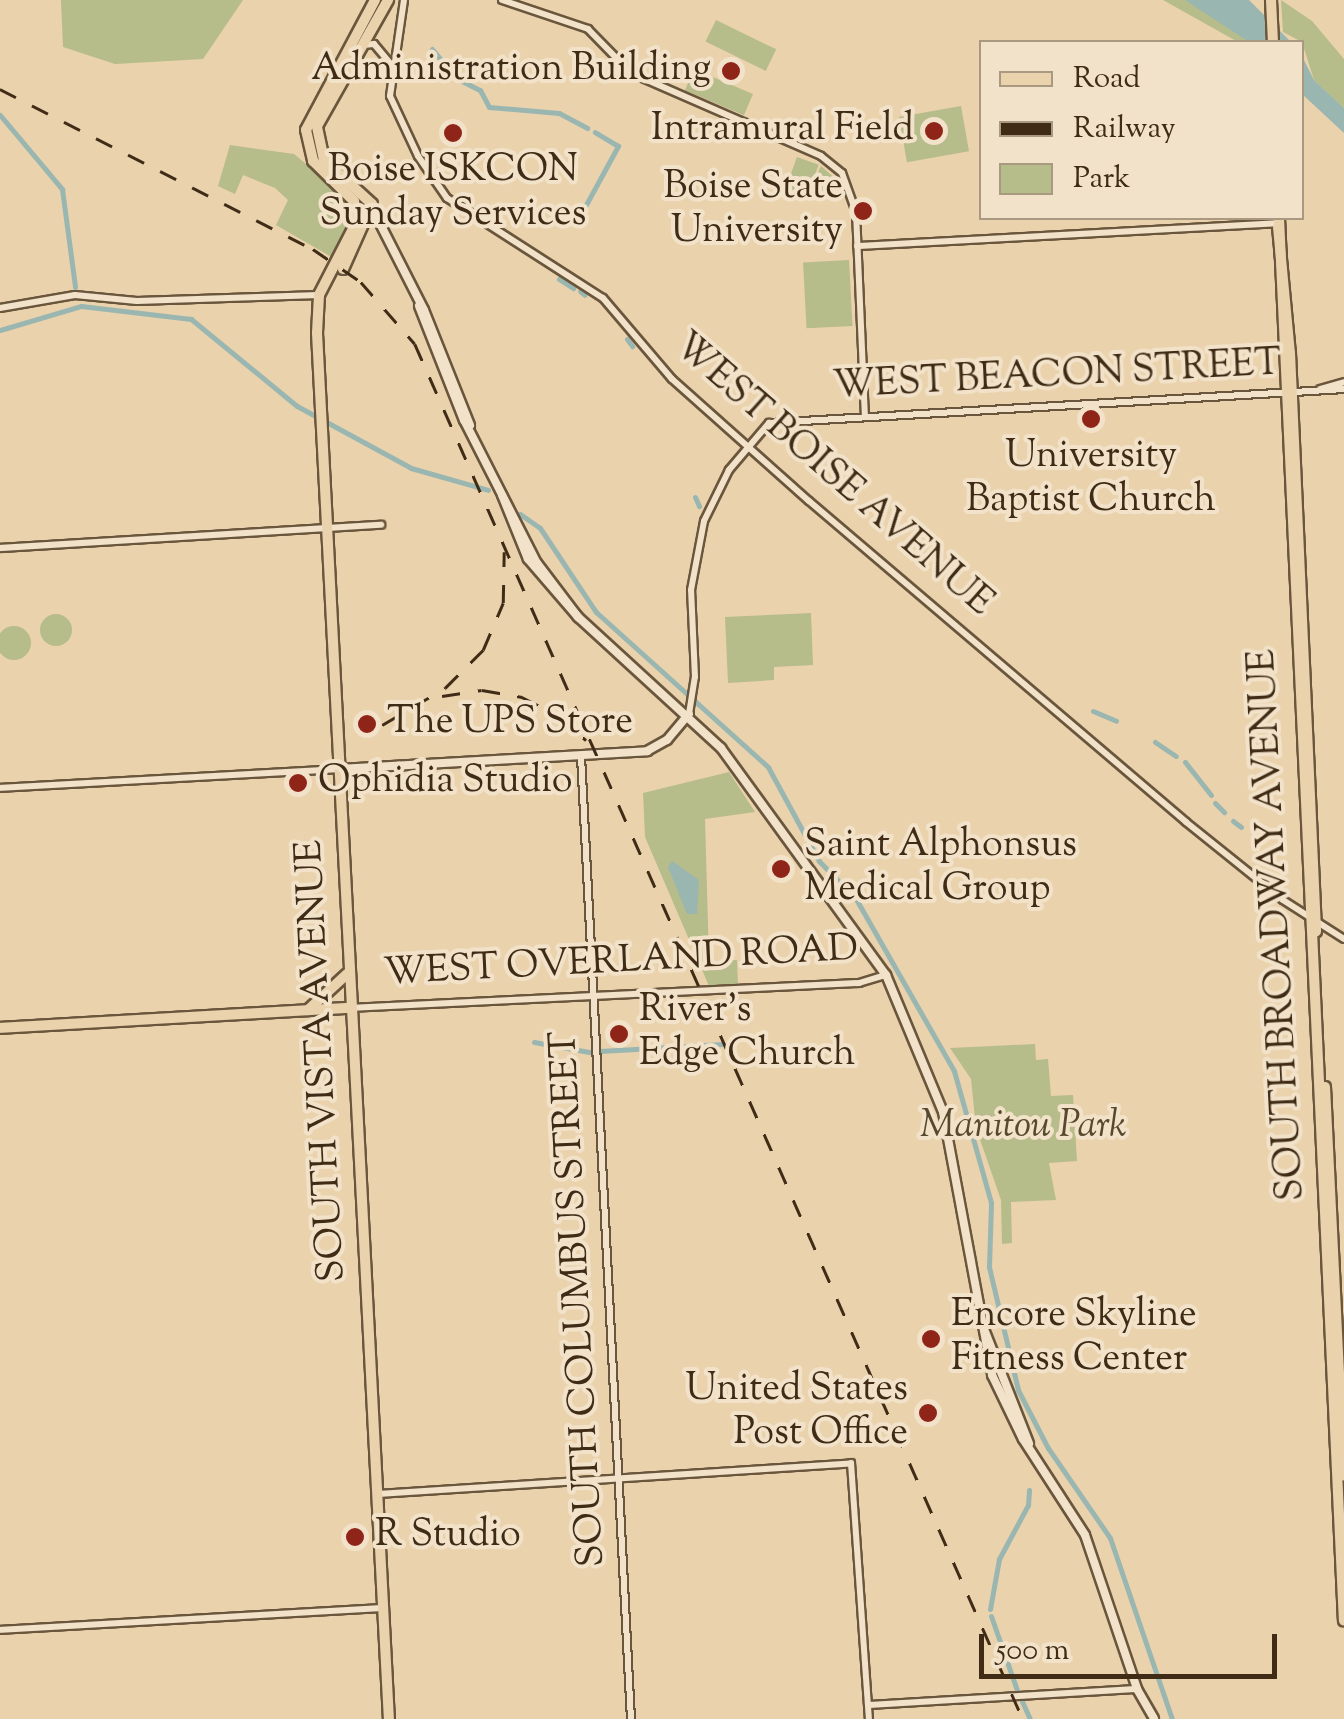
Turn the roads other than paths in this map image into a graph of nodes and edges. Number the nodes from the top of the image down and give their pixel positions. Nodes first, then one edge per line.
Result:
1 (381, 0) edge
2 (404, 0) edge
3 (502, 0) edge
4 (1271, 0) edge
5 (372, 24) junction
6 (1273, 40) edge
7 (358, 48) junction
8 (392, 62) junction
9 (343, 188) junction
10 (372, 204) junction
11 (1278, 222) edge
12 (365, 226) junction
13 (384, 228) junction
14 (857, 246) junction
15 (319, 295) junction
16 (0, 308) edge
17 (1344, 386) edge
18 (1287, 392) junction
19 (866, 415) junction
20 (746, 445) junction
21 (380, 525) dead end
22 (326, 528) junction
23 (0, 548) edge
24 (689, 714) junction
25 (580, 756) junction
26 (337, 769) junction
27 (0, 788) edge
28 (1312, 920) junction
29 (1344, 940) edge
30 (347, 973) junction
31 (886, 975) junction
32 (593, 996) junction
33 (349, 1008) junction
34 (308, 1010) junction
35 (0, 1028) edge
36 (1337, 1318) edge
37 (618, 1476) junction
38 (1344, 1476) edge
39 (376, 1494) junction
40 (383, 1608) junction
41 (1344, 1620) edge
42 (0, 1630) edge
43 (1137, 1689) junction
44 (868, 1704) junction
45 (389, 1719) edge
46 (632, 1719) edge
47 (869, 1719) edge
48 (1154, 1719) edge

1 - 5 main road
1 - 9 main road
2 - 8 street, WEST BOISE AVENUE
3 - 14 street
4 - 6 main road
5 - 7 main road
5 - 8 street
7 - 8 street
7 - 10 main road
8 - 20 street, WEST BOISE AVENUE
9 - 10 main road
9 - 15 main road, SOUTH VISTA AVENUE
10 - 12 main road
10 - 13 main road
11 - 14 street
11 - 18 main road, SOUTH BROADWAY AVENUE
12 - 13 main road
12 - 15 main road
13 - 24 main road
14 - 19 street
15 - 16 street
15 - 22 main road, SOUTH VISTA AVENUE
17 - 18 street, WEST BEACON STREET
18 - 19 street, WEST BEACON STREET
18 - 28 main road, SOUTH BROADWAY AVENUE
19 - 20 street, WEST BEACON STREET
20 - 24 street
20 - 28 street, WEST BOISE AVENUE
21 - 22 street
22 - 23 street
22 - 26 main road, SOUTH VISTA AVENUE
24 - 25 main road
24 - 31 main road
25 - 26 main road
25 - 32 street, SOUTH COLUMBUS STREET
26 - 27 street
26 - 30 main road, SOUTH VISTA AVENUE
28 - 29 street, WEST BOISE AVENUE
28 - 36 main road, SOUTH BROADWAY AVENUE
30 - 33 main road, SOUTH VISTA AVENUE
30 - 34 main road
31 - 32 street, WEST OVERLAND ROAD
31 - 43 main road
32 - 33 street, WEST OVERLAND ROAD
32 - 37 street, SOUTH COLUMBUS STREET
33 - 34 main road, WEST OVERLAND ROAD
33 - 39 main road, SOUTH VISTA AVENUE
34 - 35 main road, WEST OVERLAND ROAD
36 - 38 main road, SOUTH BROADWAY AVENUE
36 - 41 main road, SOUTH BROADWAY AVENUE
37 - 39 street
37 - 44 street
37 - 46 street, SOUTH COLUMBUS STREET
39 - 40 main road, SOUTH VISTA AVENUE
40 - 42 street
40 - 45 main road, SOUTH VISTA AVENUE
43 - 44 street
43 - 48 main road
44 - 47 street

